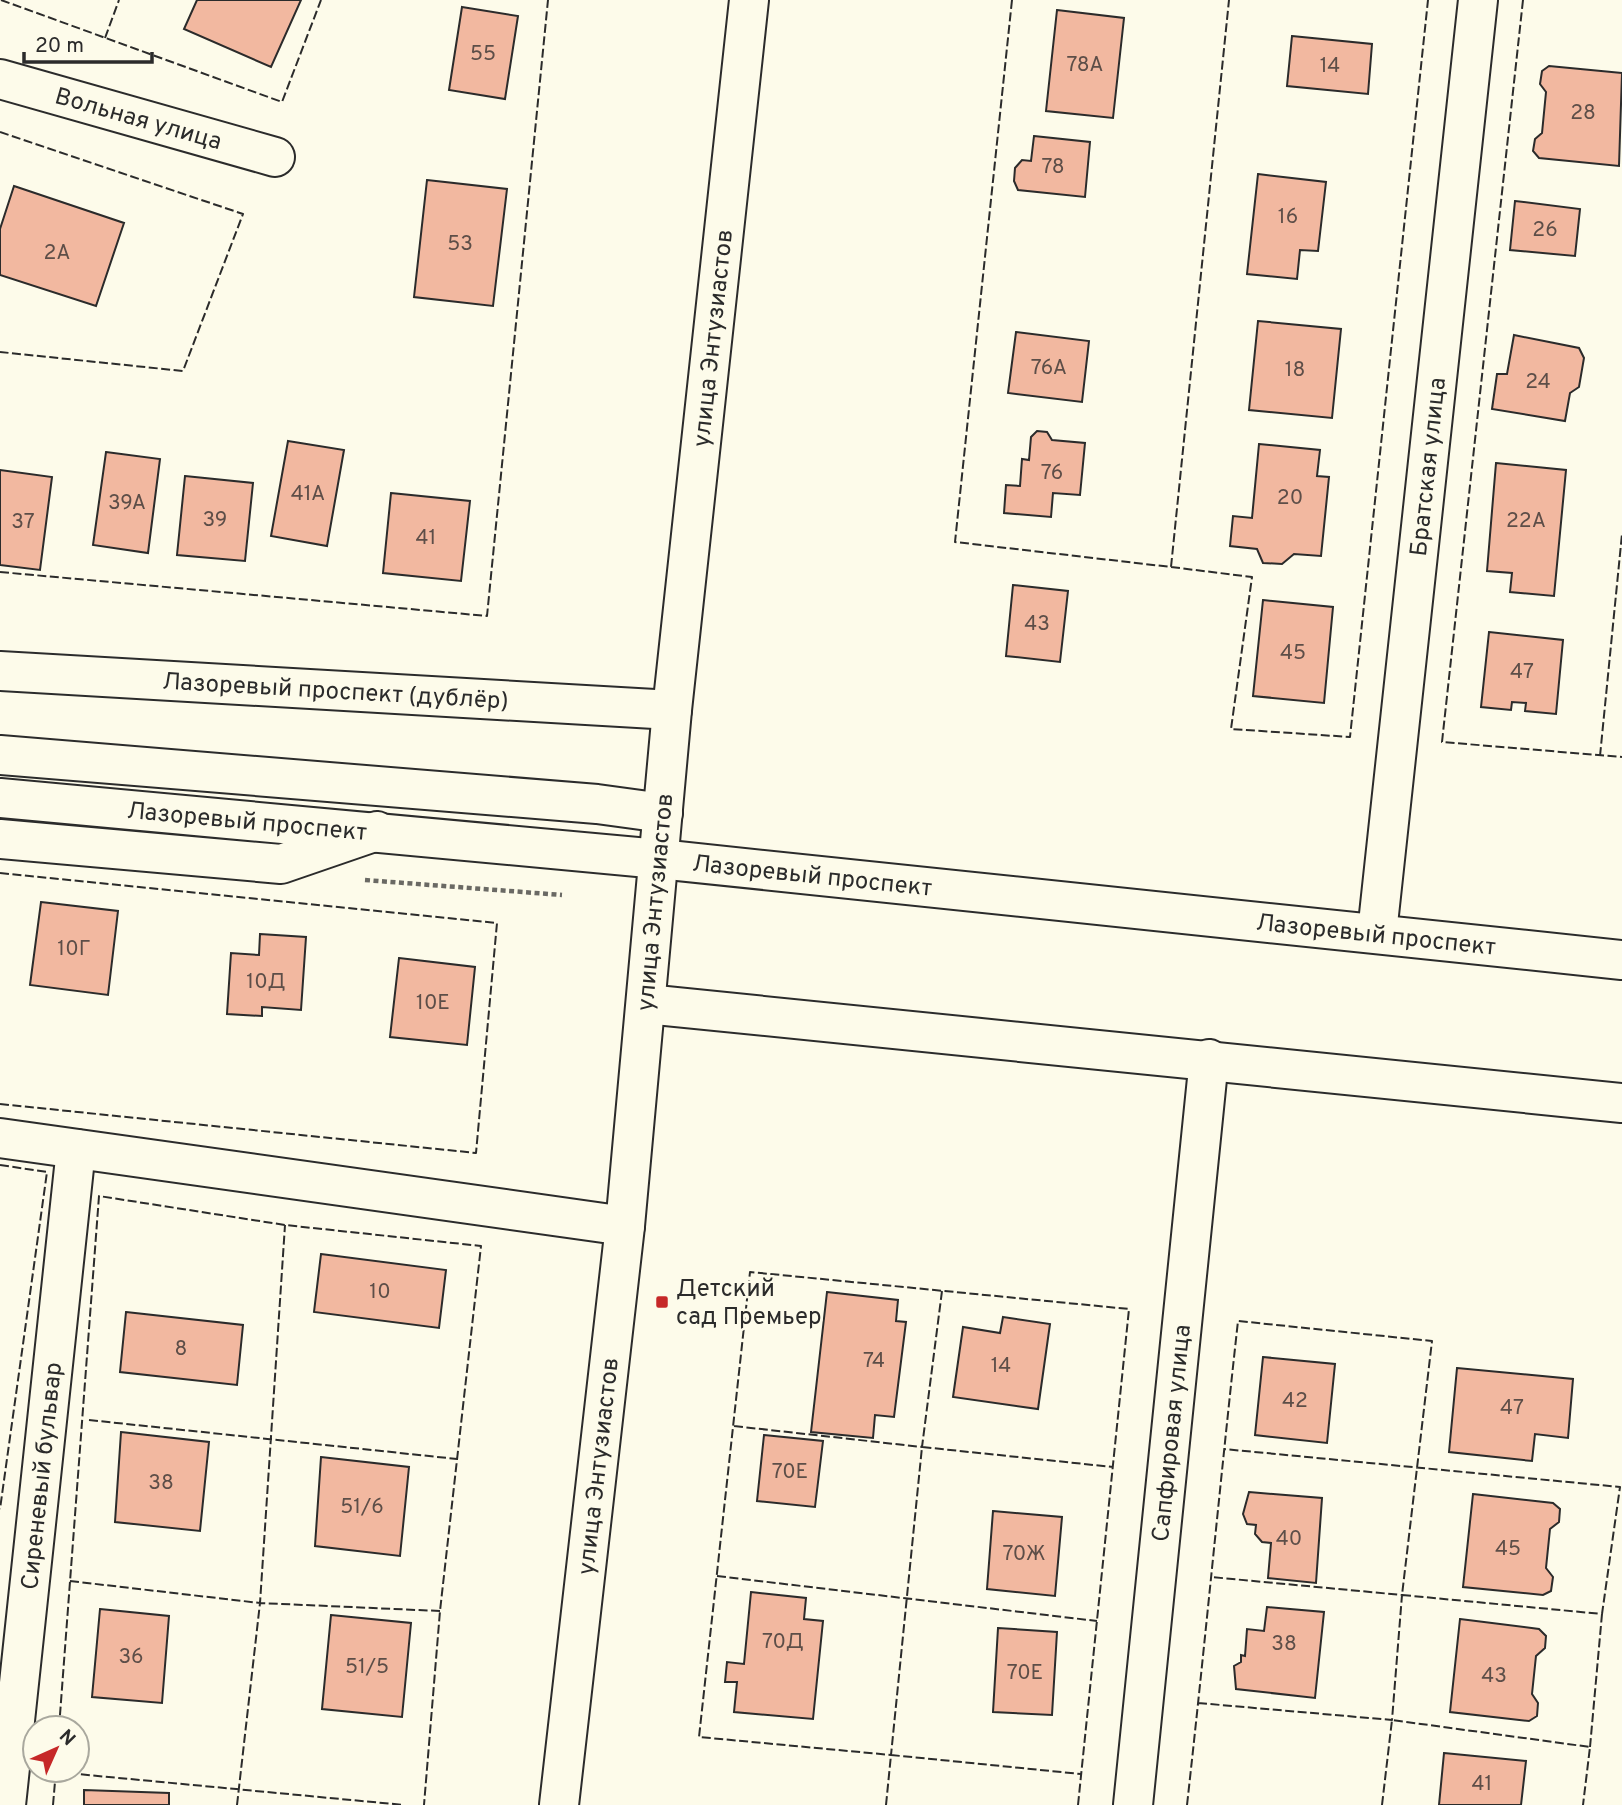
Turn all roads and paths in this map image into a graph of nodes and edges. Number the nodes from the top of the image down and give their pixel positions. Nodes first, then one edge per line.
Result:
1 (749, 0) edge
2 (1478, 0) edge
3 (0, 79) edge
4 (275, 157) dead end
5 (0, 671) edge
6 (672, 710) junction
7 (0, 755) edge
8 (0, 798) edge
9 (663, 813) junction
10 (377, 831) junction
11 (0, 839) edge
12 (659, 859) junction
13 (1377, 933) junction
14 (1622, 960) edge
15 (646, 1004) junction
16 (1209, 1059) junction
17 (1622, 1102) edge
18 (0, 1138) edge
19 (76, 1149) junction
20 (625, 1226) junction
21 (12, 1653) edge
22 (6, 1805) edge
23 (559, 1805) edge
24 (1133, 1805) edge

1 - 6 street, улица Энтузиастов
2 - 13 street, Братская улица
3 - 4 street, Вольная улица
5 - 6 street, Лазоревый проспект (дублёр)
6 - 9 street, улица Энтузиастов
7 - 9 street, Лазоревый проспект
8 - 10 street, Лазоревый проспект
9 - 12 street, улица Энтузиастов
10 - 11 street
10 - 12 street, Лазоревый проспект
12 - 13 street, Лазоревый проспект
12 - 15 street, улица Энтузиастов
13 - 14 street, Лазоревый проспект
15 - 16 street
15 - 20 street, улица Энтузиастов
16 - 17 street
16 - 24 street, Сапфировая улица
18 - 19 street
19 - 20 street
19 - 21 street, Сиреневый бульвар
20 - 23 street, улица Энтузиастов
21 - 22 street, Сиреневый бульвар

